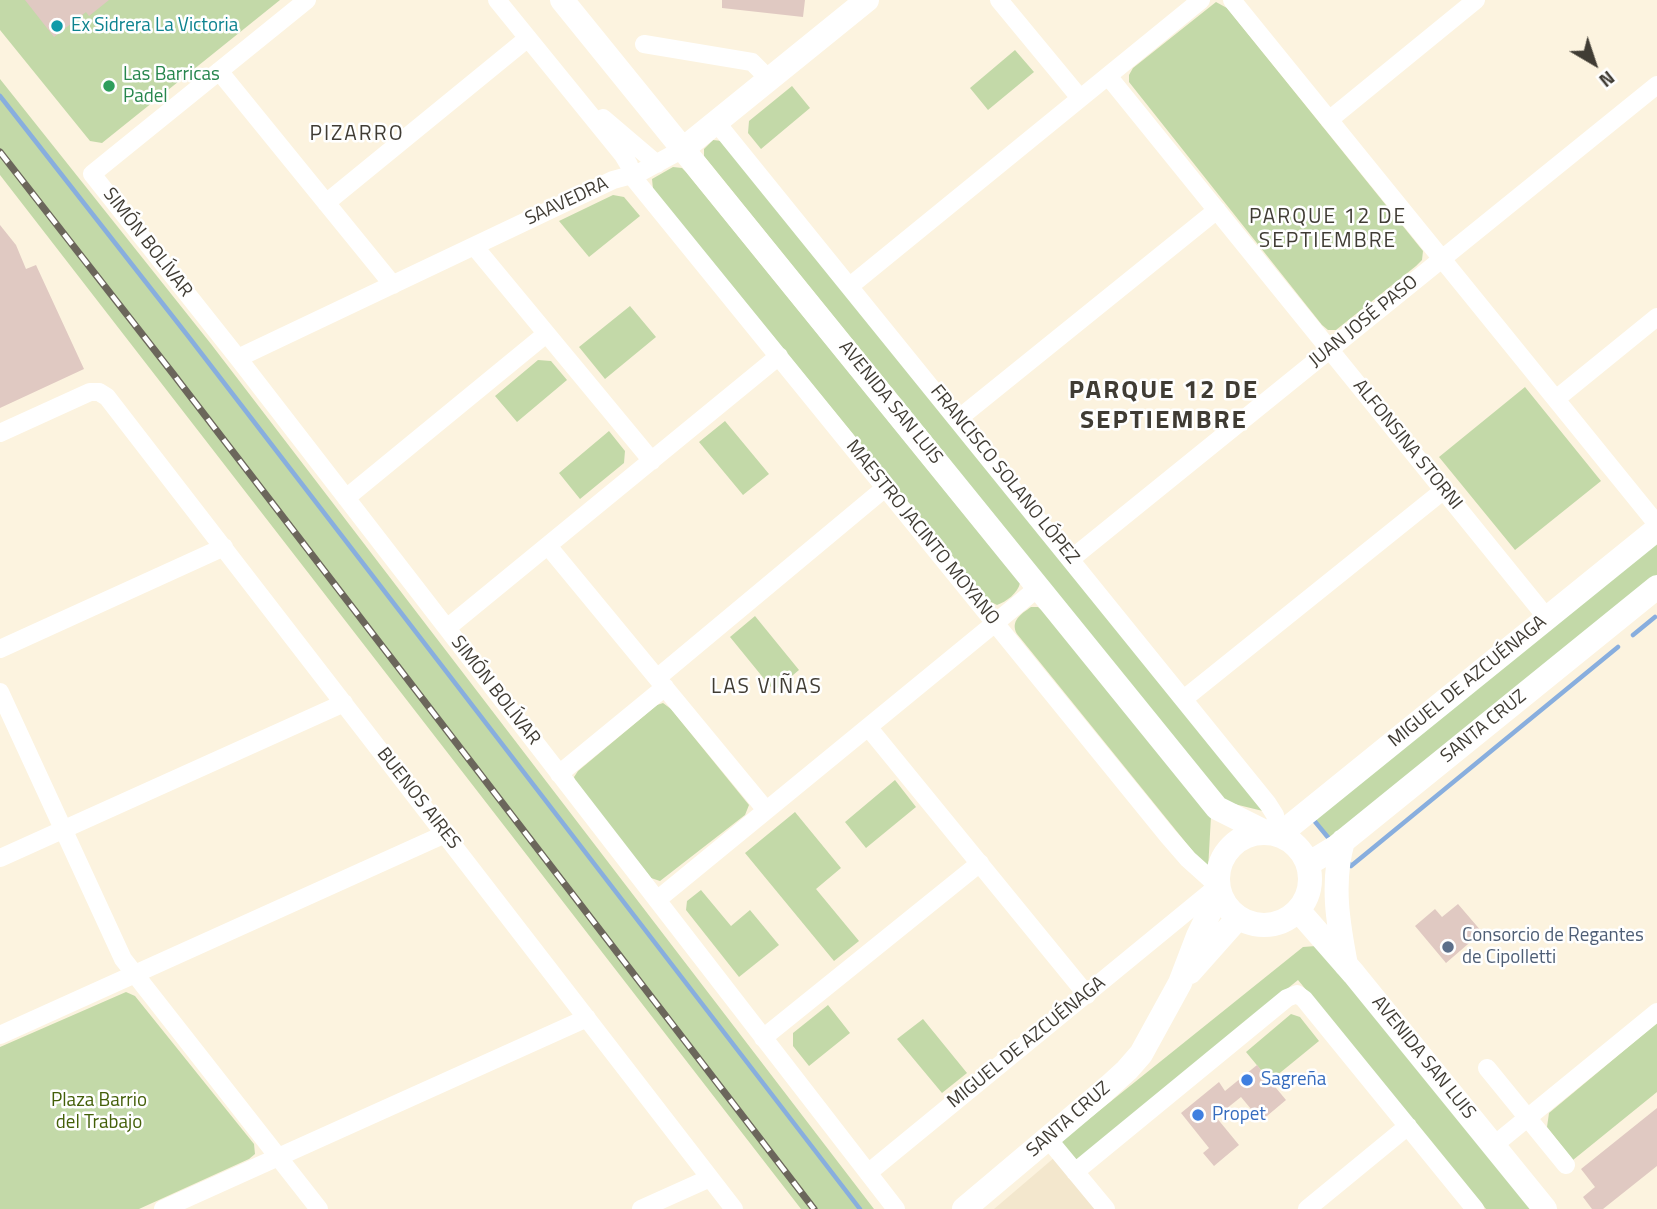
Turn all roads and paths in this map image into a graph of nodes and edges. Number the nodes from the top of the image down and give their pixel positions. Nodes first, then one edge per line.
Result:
1 (307, 0) edge
2 (497, 0) edge
3 (562, 0) edge
4 (867, 0) edge
5 (999, 0) edge
6 (1201, 0) edge
7 (1232, 0) edge
8 (1476, 0) edge
9 (528, 38) junction
10 (644, 44) dead end
11 (219, 71) junction
12 (1108, 76) junction
13 (560, 77) junction
14 (769, 79) junction
15 (1657, 85) edge
16 (1080, 98) junction
17 (1329, 120) junction
18 (716, 122) junction
19 (683, 149) junction
20 (657, 164) junction
21 (631, 175) junction
22 (326, 203) junction
23 (1217, 210) junction
24 (474, 246) junction
25 (1442, 259) junction
26 (393, 285) junction
27 (850, 286) junction
28 (1657, 317) edge
29 (546, 334) junction
30 (1330, 350) junction
31 (779, 356) junction
32 (238, 358) junction
33 (1556, 399) junction
34 (958, 419) junction
35 (0, 433) edge
36 (652, 461) junction
37 (885, 488) junction
38 (1444, 490) junction
39 (346, 498) junction
40 (1657, 526) edge
41 (548, 546) junction
42 (224, 547) junction
43 (1072, 559) junction
44 (1039, 587) junction
45 (1657, 587) edge
46 (1547, 618) junction
47 (995, 623) junction
48 (447, 628) junction
49 (0, 649) edge
50 (661, 682) junction
51 (0, 692) edge
52 (1185, 698) junction
53 (344, 703) junction
54 (868, 727) junction
55 (559, 774) junction
56 (1217, 808) junction
57 (766, 810) junction
58 (63, 830) junction
59 (445, 834) junction
60 (1273, 834) junction
61 (1343, 841) junction
62 (0, 858) edge
63 (1221, 861) junction
64 (979, 863) junction
65 (1308, 864) junction
66 (1219, 889) junction
67 (657, 900) junction
68 (1298, 910) junction
69 (1238, 918) junction
70 (1346, 966) junction
71 (134, 975) junction
72 (1180, 983) junction
73 (1087, 995) junction
74 (1657, 1012) edge
75 (587, 1018) junction
76 (0, 1035) edge
77 (763, 1038) junction
78 (1487, 1068) dead end
79 (1528, 1118) junction
80 (1408, 1126) junction
81 (1048, 1139) junction
82 (1493, 1146) junction
83 (278, 1157) junction
84 (1566, 1165) dead end
85 (1075, 1172) junction
86 (868, 1173) junction
87 (710, 1178) junction
88 (163, 1209) edge
89 (319, 1209) edge
90 (641, 1209) edge
91 (734, 1209) edge
92 (896, 1209) edge
93 (964, 1209) edge
94 (1105, 1209) edge
95 (1307, 1209) edge
96 (1475, 1209) edge
97 (1545, 1209) edge

1 - 11 street
2 - 9 street
3 - 19 main road, AVENIDA SAN LUIS
4 - 14 main road, SAAVEDRA
5 - 16 street
6 - 12 street
7 - 17 street
8 - 17 street
9 - 13 street
9 - 22 street
10 - 14 street
11 - 22 street
11 - 32 street, SIMÓN BOLÍVAR
12 - 16 street
12 - 23 street, ALFONSINA STORNI
13 - 20 street
13 - 21 street
14 - 18 main road, SAAVEDRA
15 - 25 street, JUAN JOSÉ PASO
16 - 27 street
17 - 25 street
18 - 19 main road, SAAVEDRA
18 - 27 street, FRANCISCO SOLANO LÓPEZ
19 - 20 street, SAAVEDRA
19 - 44 main road, AVENIDA SAN LUIS
20 - 21 street, SAAVEDRA
21 - 24 street, SAAVEDRA
21 - 31 street, MAESTRO JACINTO MOYANO
22 - 26 street
23 - 30 street, ALFONSINA STORNI
23 - 34 street
24 - 26 street, SAAVEDRA
24 - 29 street
25 - 30 street, JUAN JOSÉ PASO
25 - 33 street
26 - 32 street, SAAVEDRA
27 - 34 street, FRANCISCO SOLANO LÓPEZ
28 - 33 street
29 - 36 street
29 - 39 street
30 - 38 street, ALFONSINA STORNI
30 - 43 street, JUAN JOSÉ PASO
31 - 36 street
31 - 37 street, MAESTRO JACINTO MOYANO
32 - 39 street, SIMÓN BOLÍVAR
33 - 40 street
34 - 43 street, FRANCISCO SOLANO LÓPEZ
35 - 42 street, BUENOS AIRES
36 - 41 street
37 - 47 street, MAESTRO JACINTO MOYANO
37 - 50 street
38 - 46 street, ALFONSINA STORNI
38 - 52 street
39 - 48 street, SIMÓN BOLÍVAR
40 - 46 main road, MIGUEL DE AZCUÉNAGA
41 - 48 street
41 - 50 street
42 - 49 street
42 - 53 street, BUENOS AIRES
43 - 52 street, FRANCISCO SOLANO LÓPEZ
44 - 47 street
44 - 56 main road, AVENIDA SAN LUIS
45 - 61 main road, SANTA CRUZ
46 - 60 main road, MIGUEL DE AZCUÉNAGA
47 - 54 street
47 - 66 street, MAESTRO JACINTO MOYANO
48 - 55 street, SIMÓN BOLÍVAR
50 - 55 street
50 - 57 street
51 - 58 street
52 - 60 street, FRANCISCO SOLANO LÓPEZ
53 - 58 street
53 - 59 street, BUENOS AIRES
54 - 57 street
54 - 64 street
55 - 67 street, SIMÓN BOLÍVAR
56 - 60 main road, AVENIDA SAN LUIS
56 - 63 main road
57 - 67 street
58 - 62 street
58 - 71 street
59 - 71 street
59 - 75 street, BUENOS AIRES
60 - 63 main road
60 - 65 main road, AVENIDA SAN LUIS
61 - 65 main road, SANTA CRUZ
61 - 70 main road
63 - 66 main road
64 - 73 street
64 - 77 street
65 - 68 main road
66 - 69 main road
66 - 72 main road, SANTA CRUZ
66 - 73 street, MIGUEL DE AZCUÉNAGA
67 - 77 street, SIMÓN BOLÍVAR
68 - 69 main road
68 - 70 main road, AVENIDA SAN LUIS
69 - 72 main road, SANTA CRUZ
70 - 82 main road, AVENIDA SAN LUIS
71 - 76 street
71 - 83 street
72 - 81 main road, SANTA CRUZ
73 - 86 street, MIGUEL DE AZCUÉNAGA
74 - 79 street
75 - 83 street
75 - 87 street, BUENOS AIRES
77 - 86 street, SIMÓN BOLÍVAR
78 - 79 street
79 - 82 street
79 - 84 street
80 - 85 street
80 - 95 street
80 - 96 street
81 - 85 street
81 - 93 main road, SANTA CRUZ
82 - 97 main road, AVENIDA SAN LUIS
83 - 88 street
83 - 89 street
85 - 94 street
86 - 92 street, SIMÓN BOLÍVAR
87 - 90 street
87 - 91 street, BUENOS AIRES

